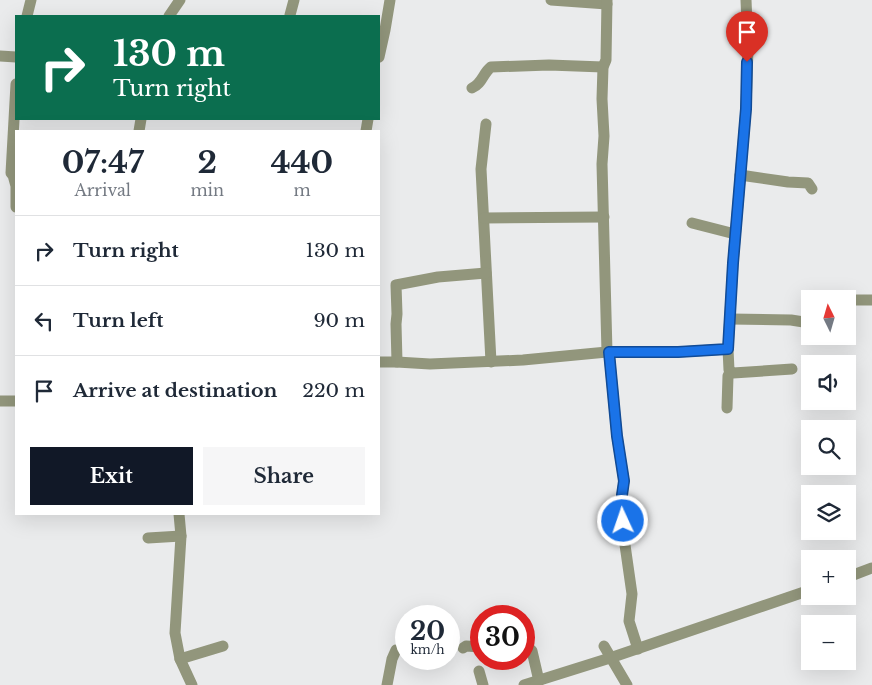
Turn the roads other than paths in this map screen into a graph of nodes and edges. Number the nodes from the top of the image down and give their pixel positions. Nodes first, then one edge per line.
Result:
1 (32, 0) edge
2 (180, 0) edge
3 (294, 0) edge
4 (390, 0) edge
5 (551, 0) edge
6 (746, 0) edge
7 (607, 2) edge
8 (27, 15) edge
9 (170, 15) edge
10 (290, 15) dead end
11 (380, 53) edge
12 (0, 56) edge
13 (15, 57) edge
14 (603, 67) junction
15 (472, 88) dead end
16 (15, 98) edge
17 (486, 124) dead end
18 (10, 169) edge
19 (740, 175) junction
20 (15, 182) edge
21 (812, 189) dead end
22 (604, 217) junction
23 (484, 218) junction
24 (692, 223) dead end
25 (735, 234) junction
26 (486, 273) junction
27 (856, 300) edge
28 (872, 300) edge
29 (730, 319) junction
30 (801, 322) edge
31 (607, 347) junction
32 (728, 349) junction
33 (396, 355) junction
34 (490, 357) junction
35 (380, 362) edge
36 (792, 368) dead end
37 (730, 372) junction
38 (15, 401) edge
39 (0, 402) edge
40 (727, 408) dead end
41 (180, 515) edge
42 (179, 536) junction
43 (148, 538) dead end
44 (872, 568) edge
45 (856, 574) edge
46 (801, 593) edge
47 (223, 646) dead end
48 (470, 646) edge
49 (604, 646) dead end
50 (463, 648) dead end
51 (638, 649) junction
52 (395, 652) edge
53 (180, 660) junction
54 (535, 664) edge
55 (614, 664) junction
56 (478, 671) dead end
57 (539, 681) junction
58 (192, 685) edge
59 (387, 685) edge
60 (484, 685) edge
61 (524, 685) edge
62 (627, 685) edge

1 - 8 street
2 - 9 street
3 - 10 street
4 - 11 street
5 - 7 street
6 - 19 street
7 - 14 street
12 - 13 street
14 - 15 street
14 - 22 street
16 - 18 street
17 - 23 street
18 - 20 street
19 - 21 street
19 - 25 street
22 - 23 street
22 - 31 street
23 - 26 street
24 - 25 street
25 - 29 street
26 - 33 street
26 - 34 street
27 - 28 street
29 - 30 street
29 - 32 street
31 - 32 street
31 - 34 street
31 - 51 street
32 - 37 street
33 - 34 street
33 - 35 street
36 - 37 street
37 - 40 street
38 - 39 street
41 - 42 street
42 - 43 street
42 - 53 street
44 - 45 street
46 - 51 street
47 - 53 street
48 - 50 street
49 - 55 street
51 - 55 street
52 - 59 street
53 - 58 street
54 - 57 street
55 - 57 street
55 - 62 street
56 - 60 street
57 - 61 street

